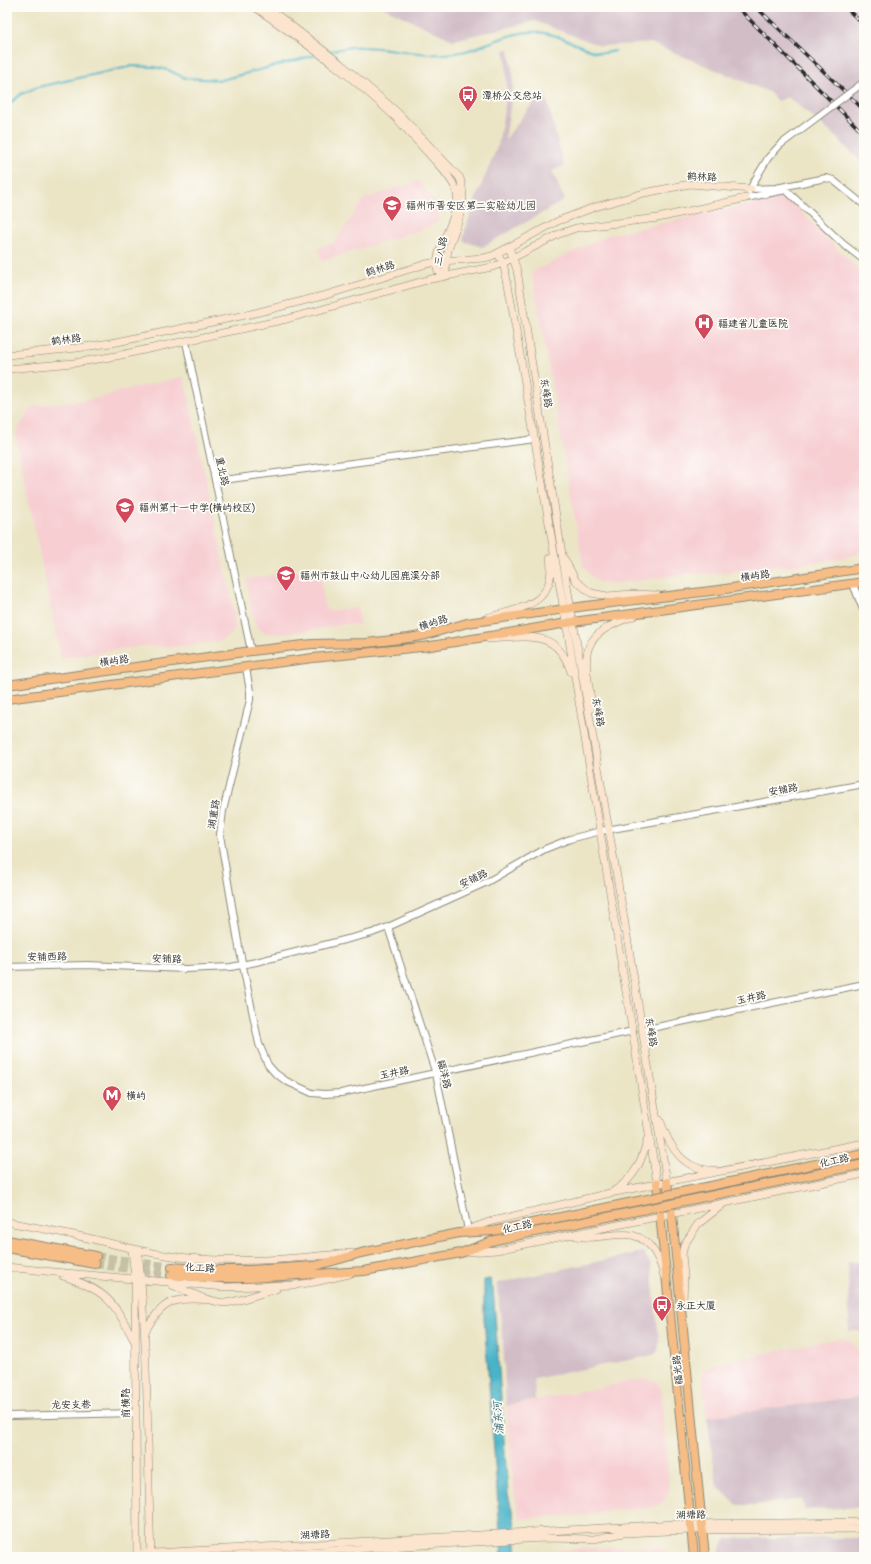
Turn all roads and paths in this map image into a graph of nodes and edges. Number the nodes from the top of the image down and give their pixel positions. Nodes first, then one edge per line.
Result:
1 (255, 7) edge
2 (267, 7) edge
3 (339, 66) junction
4 (864, 82) edge
5 (750, 189) junction
6 (746, 198) junction
7 (864, 205) edge
8 (509, 248) junction
9 (498, 254) junction
10 (514, 258) junction
11 (864, 260) edge
12 (446, 261) junction
13 (436, 262) junction
14 (503, 264) junction
15 (445, 276) junction
16 (186, 342) junction
17 (7, 355) edge
18 (7, 369) edge
19 (534, 439) junction
20 (215, 481) junction
21 (546, 504) junction
22 (561, 552) junction
23 (864, 568) edge
24 (864, 582) edge
25 (853, 584) junction
26 (673, 595) junction
27 (567, 609) junction
28 (645, 612) junction
29 (864, 612) edge
30 (570, 622) junction
31 (467, 623) junction
32 (471, 640) junction
33 (251, 651) junction
34 (246, 668) junction
35 (7, 685) edge
36 (578, 696) junction
37 (7, 699) edge
38 (589, 717) junction
39 (864, 784) edge
40 (604, 831) junction
41 (388, 927) junction
42 (87, 965) joint
43 (243, 965) junction
44 (7, 967) edge
45 (864, 984) edge
46 (642, 1030) junction
47 (633, 1032) junction
48 (436, 1074) junction
49 (654, 1104) junction
50 (649, 1133) junction
51 (864, 1143) edge
52 (864, 1154) edge
53 (864, 1164) edge
54 (736, 1169) junction
55 (864, 1174) edge
56 (667, 1182) junction
57 (656, 1183) junction
58 (610, 1193) junction
59 (725, 1203) junction
60 (672, 1215) junction
61 (660, 1217) junction
62 (7, 1222) edge
63 (468, 1230) junction
64 (459, 1233) junction
65 (564, 1236) junction
66 (7, 1240) edge
67 (7, 1248) edge
68 (135, 1249) junction
69 (361, 1253) junction
70 (462, 1253) junction
71 (7, 1267) edge
72 (364, 1271) junction
73 (54, 1272) junction
74 (138, 1279) junction
75 (164, 1282) junction
76 (667, 1282) junction
77 (294, 1284) junction
78 (209, 1300) junction
79 (682, 1323) junction
80 (145, 1332) junction
81 (135, 1343) junction
82 (136, 1413) junction
83 (7, 1416) edge
84 (864, 1522) edge
85 (691, 1527) junction
86 (702, 1527) junction
87 (864, 1529) edge
88 (519, 1536) junction
89 (495, 1537) junction
90 (151, 1555) edge
91 (137, 1556) edge
92 (215, 1557) edge
93 (694, 1557) edge
94 (705, 1557) edge

1 - 3 main road
2 - 3 main road
3 - 12 main road, 三八路
3 - 13 main road, 三八路
4 - 5 street, bridge
5 - 6 street
5 - 7 street
5 - 8 main road, 鹤林路
6 - 10 main road
6 - 11 street
8 - 9 main road, 鹤林路
8 - 10 main road, 东峰路
9 - 12 main road, 鹤林路
9 - 14 main road, 东峰路
10 - 14 main road
10 - 22 main road, 东峰路
12 - 13 main road, 鹤林路
12 - 15 main road, 三八路
13 - 15 main road, 三八路
13 - 17 main road, 鹤林路
14 - 15 main road
14 - 19 main road, 东峰路
15 - 16 main road
16 - 18 main road
16 - 20 street, 重北路
19 - 20 street
19 - 21 main road, 东峰路
20 - 33 street, 重北路
21 - 27 main road, 东峰路
21 - 31 main road
22 - 26 main road
22 - 27 main road, 东峰路
23 - 26 main road, 横屿路
24 - 25 main road
25 - 28 main road
25 - 29 street
26 - 27 main road, 横屿路
27 - 30 main road, 东峰路
27 - 31 main road, 横屿路
28 - 30 main road
28 - 38 main road
30 - 32 main road
30 - 36 main road, 东峰路
30 - 38 main road, 东峰路
31 - 33 main road, 横屿路
32 - 34 main road
32 - 36 main road
33 - 35 main road, 横屿路
34 - 37 main road
34 - 43 street, 湖重路
36 - 40 main road, 东峰路
38 - 40 main road, 东峰路
39 - 40 street, 安铺路
40 - 41 street, 安铺路
40 - 46 main road, 东峰路
40 - 47 main road, 东峰路
41 - 43 street, 安铺路
41 - 48 street, 福洋路
42 - 43 street, 安铺路
42 - 44 street, 安铺西路
43 - 48 street, 玉井路
45 - 46 street, 玉井路
46 - 49 main road, 东峰路
47 - 48 street, 玉井路
47 - 50 main road, 东峰路
48 - 63 street, 福洋路
49 - 54 main road
49 - 56 main road, 东峰路
50 - 57 main road, 东峰路
50 - 58 main road
51 - 54 main road
52 - 64 main road, 化工路, bridge
53 - 70 main road, 化工路, bridge
54 - 56 main road
55 - 59 main road
56 - 57 main road
56 - 60 main road, 福光路
57 - 58 main road
57 - 61 main road, 福光路
58 - 63 main road
59 - 60 main road
59 - 79 main road
60 - 61 main road
60 - 79 main road, 福光路
61 - 65 main road
61 - 76 main road, 福光路
62 - 68 main road, 化工路
63 - 64 main road
64 - 69 main road, 化工路
65 - 70 main road
65 - 76 main road
66 - 67 main road
68 - 69 main road, 化工路
68 - 74 main road, 前横路
69 - 72 main road, 化工路
70 - 72 main road, 化工路
71 - 73 main road
72 - 77 main road
73 - 74 main road
73 - 81 main road
74 - 75 main road
74 - 80 main road, 前横路
74 - 81 main road, 前横路
75 - 77 main road
75 - 78 main road
76 - 85 main road, 福光路
77 - 78 main road
78 - 80 main road
79 - 86 main road, 福光路
80 - 90 main road, 前横路
81 - 82 main road, 前横路
82 - 83 street, 龙安支巷
82 - 91 main road, 前横路
84 - 86 main road, 湖塘路
85 - 86 main road, 湖塘路
85 - 88 main road, 湖塘路
85 - 88 main road, 湖塘路
85 - 93 main road, 福光路
86 - 87 main road, 湖塘路
86 - 94 main road, 福光路
88 - 89 main road
89 - 90 main road, 湖塘路
89 - 92 main road, 湖塘路
90 - 91 main road, 湖塘路

